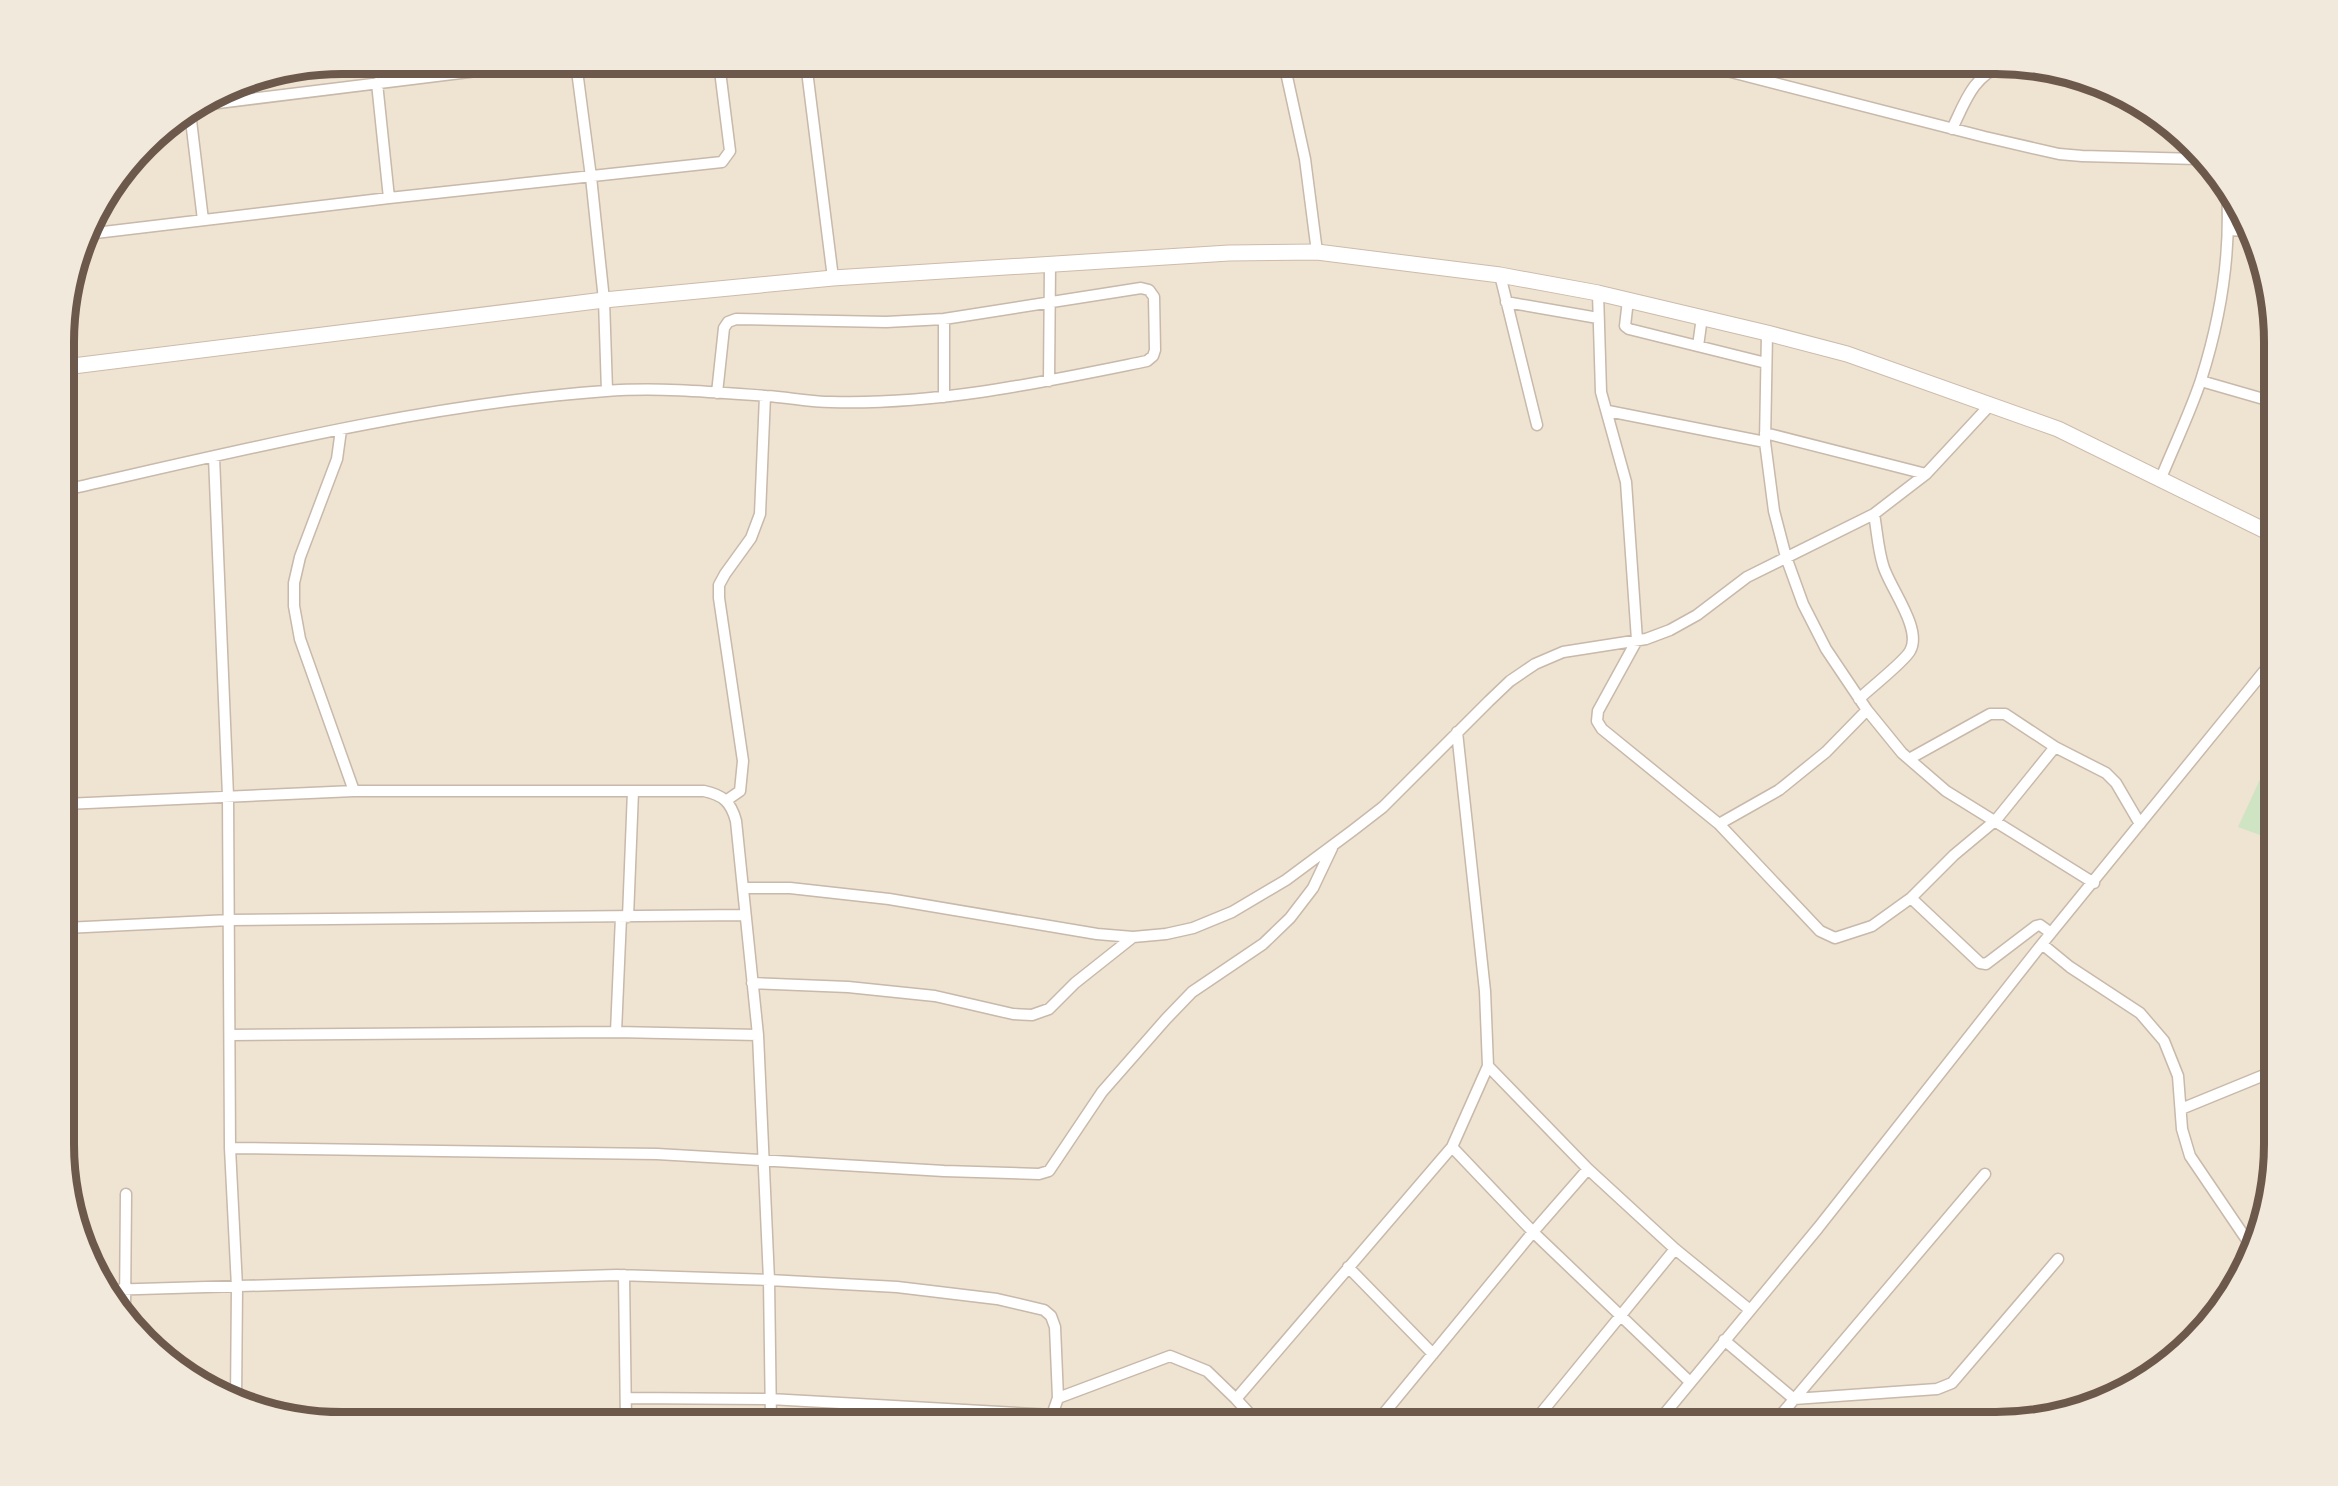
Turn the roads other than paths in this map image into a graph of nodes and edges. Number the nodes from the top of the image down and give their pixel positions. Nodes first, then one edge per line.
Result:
1 (451, 74) edge
2 (577, 74) edge
3 (720, 74) edge
4 (807, 74) edge
5 (1286, 74) edge
6 (1752, 74) edge
7 (1984, 74) edge
8 (377, 83) junction
9 (219, 103) edge
10 (191, 120) edge
11 (1952, 129) junction
12 (2192, 159) edge
13 (591, 177) junction
14 (389, 198) junction
15 (2228, 205) edge
16 (203, 220) junction
17 (2229, 230) junction
18 (2240, 231) edge
19 (97, 233) edge
20 (1317, 252) junction
21 (1050, 264) junction
22 (1500, 275) junction
23 (833, 278) junction
24 (1598, 293) junction
25 (604, 300) junction
26 (1628, 300) junction
27 (1048, 302) junction
28 (1506, 302) junction
29 (1702, 317) junction
30 (1598, 318) junction
31 (944, 319) junction
32 (1767, 333) junction
33 (1698, 346) junction
34 (1766, 363) junction
35 (74, 366) edge
36 (1049, 381) junction
37 (2201, 381) junction
38 (607, 391) junction
39 (717, 393) junction
40 (765, 396) junction
41 (944, 397) junction
42 (2264, 399) edge
43 (1991, 404) junction
44 (1608, 411) junction
45 (1537, 425) dead end
46 (341, 430) junction
47 (1765, 438) junction
48 (214, 457) junction
49 (1926, 474) junction
50 (2161, 478) junction
51 (74, 488) edge
52 (1874, 514) junction
53 (2264, 530) edge
54 (1786, 557) junction
55 (1637, 640) junction
56 (2264, 671) edge
57 (1859, 699) junction
58 (1866, 710) junction
59 (1457, 732) junction
60 (2055, 747) junction
61 (1909, 759) junction
62 (354, 791) junction
63 (633, 791) junction
64 (228, 795) junction
65 (727, 800) junction
66 (74, 804) edge
67 (1996, 820) junction
68 (1719, 824) junction
69 (2140, 824) junction
70 (1333, 845) junction
71 (2094, 883) junction
72 (744, 888) junction
73 (1911, 897) junction
74 (745, 915) junction
75 (625, 917) junction
76 (230, 920) junction
77 (74, 928) edge
78 (2051, 933) junction
79 (1133, 937) junction
80 (2042, 945) junction
81 (752, 983) junction
82 (615, 1032) junction
83 (230, 1035) junction
84 (758, 1035) junction
85 (1488, 1066) junction
86 (2264, 1075) edge
87 (2181, 1109) junction
88 (1452, 1147) junction
89 (231, 1149) junction
90 (764, 1160) junction
91 (1588, 1169) junction
92 (1985, 1174) dead end
93 (126, 1194) dead end
94 (1533, 1232) junction
95 (2247, 1240) edge
96 (1675, 1249) junction
97 (2058, 1259) dead end
98 (1348, 1267) junction
99 (624, 1275) junction
100 (769, 1280) junction
101 (237, 1287) junction
102 (117, 1290) edge
103 (125, 1290) junction
104 (125, 1302) edge
105 (1750, 1310) junction
106 (1620, 1316) junction
107 (1724, 1340) junction
108 (1433, 1354) junction
109 (1690, 1382) junction
110 (236, 1391) edge
111 (626, 1398) junction
112 (1058, 1398) junction
113 (770, 1399) junction
114 (1236, 1399) junction
115 (1794, 1400) junction
116 (626, 1412) edge
117 (771, 1412) edge
118 (981, 1412) edge
119 (1054, 1412) edge
120 (1248, 1412) edge
121 (1385, 1412) edge
122 (1542, 1412) edge
123 (1666, 1412) edge
124 (1783, 1412) edge

1 - 8 street
2 - 13 street
3 - 13 street
4 - 23 street
5 - 20 street
6 - 11 street
7 - 11 street
8 - 9 street
8 - 14 street
10 - 16 street
11 - 12 street
13 - 14 street
13 - 25 street
14 - 16 street
15 - 17 street
16 - 19 street
17 - 18 street
17 - 37 street
20 - 21 street
20 - 22 street
21 - 23 street
21 - 27 street
22 - 24 street
22 - 28 street
23 - 25 street
24 - 26 street
24 - 30 street
25 - 35 street
25 - 38 street
26 - 29 street
26 - 33 street
27 - 31 street
27 - 36 street
27 - 36 street
28 - 30 street
28 - 45 street
29 - 32 street
29 - 33 street
30 - 44 street
31 - 39 street
31 - 41 street
32 - 34 street
32 - 43 street
33 - 34 street
34 - 47 street
36 - 41 street
37 - 42 street
37 - 50 street
38 - 39 street
38 - 46 street
39 - 40 street
40 - 41 street
40 - 65 street
43 - 49 street
43 - 50 street
44 - 47 street
44 - 55 street
46 - 48 street
46 - 62 street
47 - 49 street
47 - 54 street
48 - 51 street
48 - 64 street
49 - 52 street
50 - 53 street
52 - 54 street
52 - 57 street
54 - 55 street
54 - 57 street
55 - 59 street
55 - 68 street
56 - 69 street
57 - 58 street
58 - 61 street
58 - 68 street
59 - 70 street
59 - 85 street
60 - 61 street
60 - 67 street
60 - 69 street
61 - 67 street
62 - 63 street
62 - 64 street
63 - 65 street
63 - 75 street
64 - 66 street
64 - 76 street
65 - 72 street
67 - 71 street
67 - 73 street
68 - 73 street
69 - 71 street
70 - 79 street
70 - 90 street
71 - 78 street
72 - 74 street
72 - 79 street
73 - 78 street
74 - 75 street
74 - 81 street
75 - 76 street
75 - 82 street
76 - 77 street
76 - 83 street
78 - 80 street
79 - 81 street
80 - 87 street
80 - 105 street
81 - 84 street
82 - 83 street
82 - 84 street
83 - 89 street
84 - 90 street
85 - 88 street
85 - 91 street
86 - 87 street
87 - 95 street
88 - 94 street
88 - 98 street
89 - 90 street
89 - 101 street
90 - 100 street
91 - 94 street
91 - 96 street
92 - 115 street
93 - 103 street
94 - 106 street
94 - 108 street
96 - 105 street
96 - 106 street
97 - 115 street
98 - 108 street
98 - 114 street
99 - 100 street
99 - 101 street
99 - 111 street
100 - 112 street
100 - 113 street
101 - 103 street
101 - 110 street
102 - 103 street
103 - 104 street
105 - 107 street
106 - 109 street
106 - 122 street
107 - 109 street
107 - 115 street
108 - 121 street
109 - 123 street
111 - 113 street
111 - 116 street
112 - 114 street
112 - 119 street
113 - 117 street
113 - 118 street
114 - 120 street
115 - 124 street

